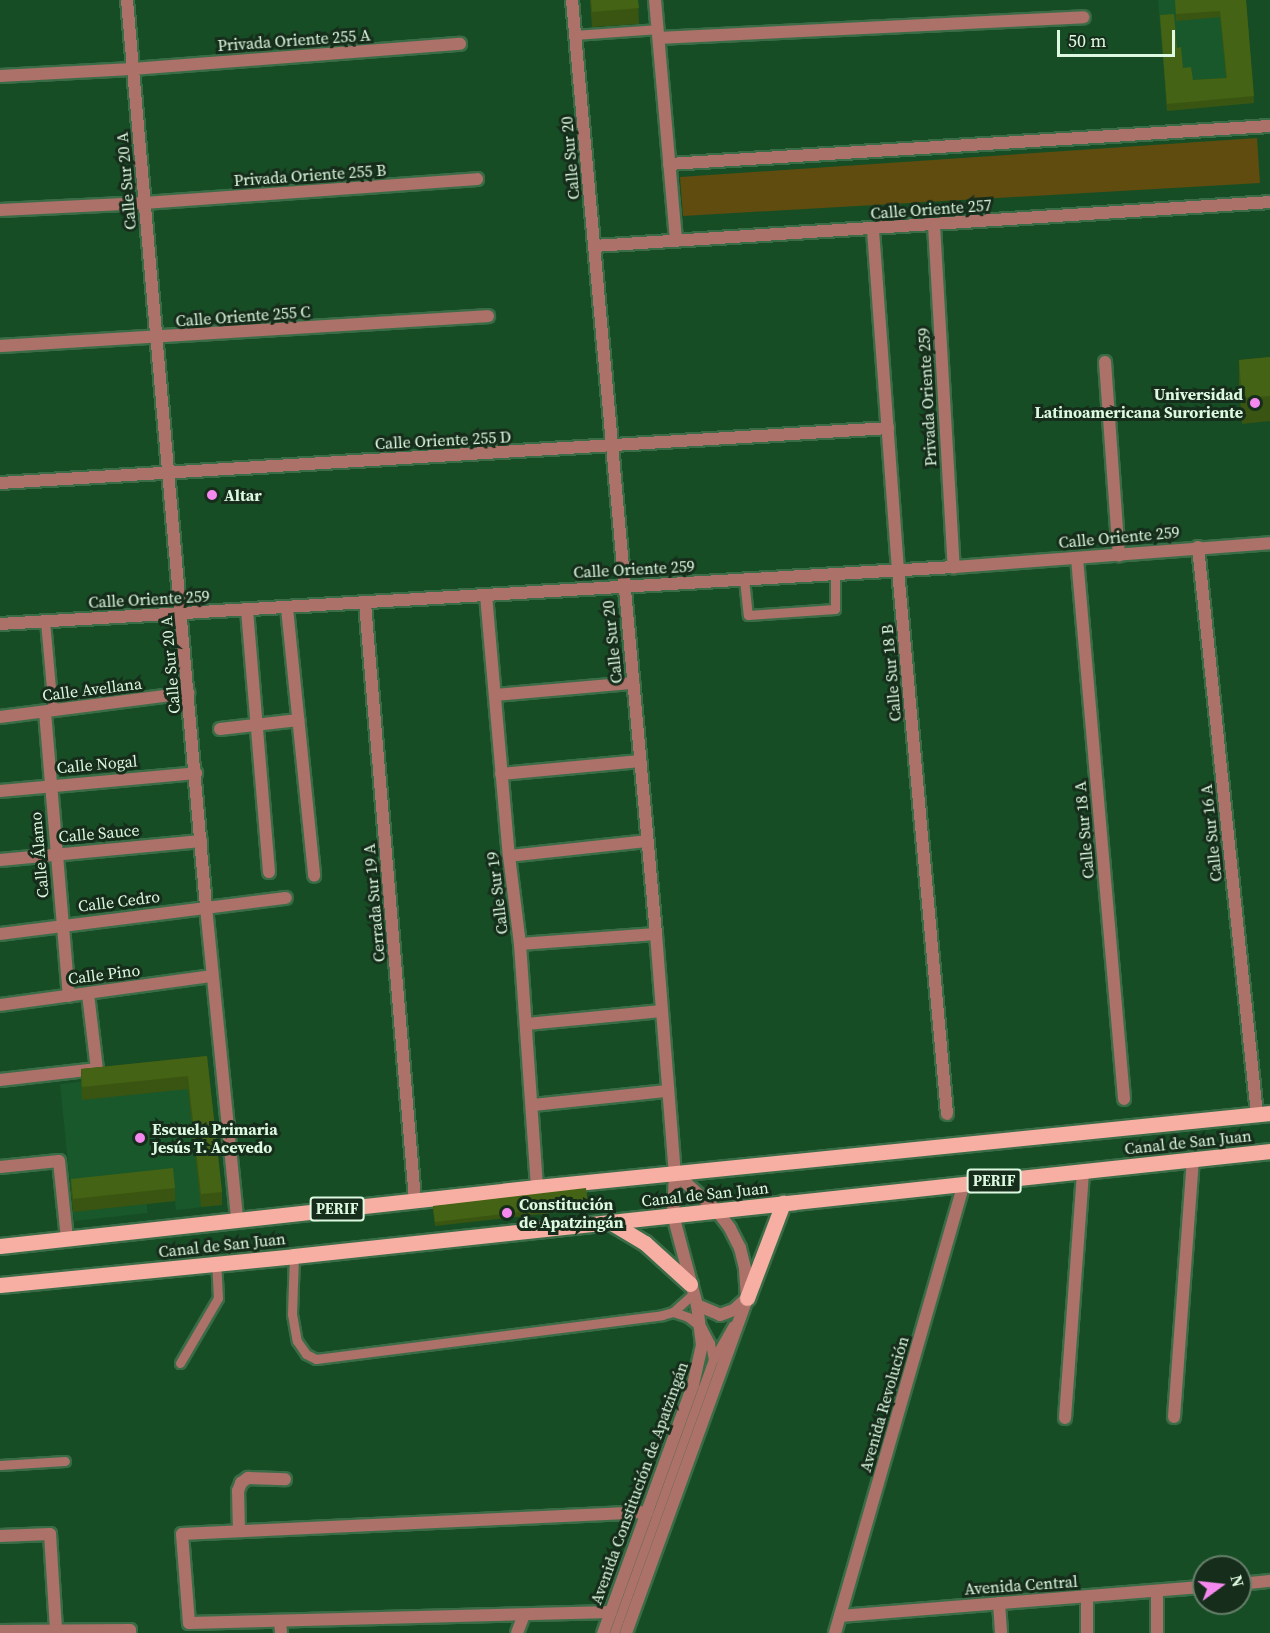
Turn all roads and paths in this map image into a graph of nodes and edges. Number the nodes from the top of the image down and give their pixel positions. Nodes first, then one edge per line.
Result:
1 (127, 0) edge
2 (572, 0) edge
3 (655, 0) edge
4 (1083, 17) dead end
5 (658, 33) junction
6 (575, 35) junction
7 (460, 44) dead end
8 (132, 69) junction
9 (0, 76) edge
10 (1270, 126) edge
11 (669, 164) junction
12 (477, 179) dead end
13 (1270, 202) edge
14 (144, 203) junction
15 (0, 210) edge
16 (934, 225) junction
17 (873, 230) junction
18 (676, 240) junction
19 (594, 246) junction
20 (488, 316) dead end
21 (157, 338) junction
22 (0, 346) edge
23 (1105, 362) dead end
24 (888, 428) junction
25 (611, 446) junction
26 (170, 474) junction
27 (0, 483) edge
28 (1270, 543) edge
29 (1198, 547) junction
30 (1119, 555) junction
31 (1077, 558) junction
32 (954, 567) junction
33 (898, 570) junction
34 (835, 573) junction
35 (744, 579) junction
36 (623, 585) junction
37 (486, 595) junction
38 (365, 603) junction
39 (288, 608) junction
40 (247, 610) junction
41 (182, 612) junction
42 (45, 621) junction
43 (0, 624) edge
44 (633, 683) junction
45 (188, 693) junction
46 (495, 695) junction
47 (49, 711) junction
48 (0, 717) edge
49 (298, 720) junction
50 (257, 725) junction
51 (220, 729) dead end
52 (640, 761) junction
53 (196, 773) junction
54 (501, 774) junction
55 (49, 785) junction
56 (0, 791) edge
57 (201, 841) junction
58 (647, 841) junction
59 (56, 854) junction
60 (509, 856) junction
61 (0, 860) edge
62 (269, 872) dead end
63 (314, 876) dead end
64 (286, 898) dead end
65 (206, 907) junction
66 (62, 925) junction
67 (0, 934) edge
68 (656, 934) junction
69 (520, 944) junction
70 (212, 976) junction
71 (88, 994) junction
72 (69, 996) junction
73 (0, 1005) edge
74 (661, 1011) junction
75 (527, 1024) junction
76 (0, 1080) edge
77 (667, 1091) junction
78 (1124, 1099) dead end
79 (533, 1105) junction
80 (947, 1114) dead end
81 (1264, 1114) edge
82 (1270, 1151) edge
83 (1193, 1159) junction
84 (0, 1167) edge
85 (1083, 1171) junction
86 (675, 1173) junction
87 (964, 1184) junction
88 (537, 1187) junction
89 (415, 1200) junction
90 (783, 1203) junction
91 (717, 1210) junction
92 (673, 1215) junction
93 (237, 1220) junction
94 (610, 1222) junction
95 (67, 1238) junction
96 (0, 1246) edge
97 (294, 1256) junction
98 (216, 1264) junction
99 (0, 1285) edge
100 (694, 1294) junction
101 (747, 1298) junction
102 (673, 1312) junction
103 (702, 1328) junction
104 (713, 1360) junction
105 (180, 1363) dead end
106 (1174, 1417) dead end
107 (1065, 1418) dead end
108 (64, 1461) dead end
109 (0, 1465) edge
110 (285, 1479) dead end
111 (647, 1512) junction
112 (239, 1532) junction
113 (0, 1536) edge
114 (1270, 1581) edge
115 (1252, 1583) edge
116 (1192, 1588) edge
117 (1157, 1591) junction
118 (1086, 1597) junction
119 (999, 1602) junction
120 (610, 1612) junction
121 (524, 1615) junction
122 (840, 1616) junction
123 (281, 1627) edge
124 (56, 1630) junction
125 (0, 1631) edge
126 (130, 1633) edge
127 (517, 1633) edge
128 (603, 1633) edge
129 (614, 1633) edge
130 (627, 1633) edge
131 (835, 1633) edge
132 (1001, 1633) edge
133 (1087, 1633) edge
134 (1157, 1633) edge

1 - 8 street, Calle Sur 20 A
2 - 6 street, Calle Sur 20
3 - 5 street
4 - 5 street
5 - 6 lane
5 - 11 street
6 - 19 street, Calle Sur 20
7 - 8 street, Privada Oriente 255 A
8 - 9 street, Privada Oriente 255 A
8 - 14 street, Calle Sur 20 A
10 - 11 street
11 - 18 street
12 - 14 street, Privada Oriente 255 B
13 - 16 street, Calle Oriente 257
14 - 15 street, Privada Oriente 255 B
14 - 21 street, Calle Sur 20 A
16 - 17 street, Calle Oriente 257
16 - 32 street, Privada Oriente 259
17 - 18 street, Calle Oriente 257
17 - 24 street, Calle Sur 18 B
18 - 19 street, Calle Oriente 257
19 - 25 street, Calle Sur 20
20 - 21 street, Calle Oriente 255 C
21 - 22 street, Calle Oriente 255 C
21 - 26 street, Calle Sur 20 A
23 - 30 street
24 - 25 street, Calle Oriente 255 D
24 - 33 street, Calle Sur 18 B
25 - 26 street, Calle Oriente 255 D
25 - 36 street, Calle Sur 20
26 - 27 street, Calle Oriente 255 D
26 - 41 street, Calle Sur 20 A
28 - 29 street, Calle Oriente 259
29 - 30 street, Calle Oriente 259
29 - 81 street, Calle Sur 16 A
30 - 31 street, Calle Oriente 259
31 - 32 street, Calle Oriente 259
31 - 78 street, Calle Sur 18 A
32 - 33 street, Calle Oriente 259
33 - 34 street, Calle Oriente 259
33 - 80 street, Calle Sur 18 B
34 - 35 street, Calle Oriente 259
34 - 35 lane
35 - 36 street, Calle Oriente 259
36 - 37 street, Calle Oriente 259
36 - 44 street, Calle Sur 20
37 - 38 street, Calle Oriente 259
37 - 46 street, Calle Sur 19
38 - 39 street, Calle Oriente 259
38 - 89 street, Cerrada Sur 19 A
39 - 40 street, Calle Oriente 259
39 - 49 street
40 - 41 street, Calle Oriente 259
40 - 50 street
41 - 42 street, Calle Oriente 259
41 - 45 street, Calle Sur 20 A
42 - 43 street, Calle Oriente 259
42 - 47 lane, Calle Álamo
44 - 46 street
44 - 52 street, Calle Sur 20
45 - 47 street, Calle Avellana
45 - 53 street, Calle Sur 20 A
46 - 54 street, Calle Sur 19
47 - 48 street, Calle Avellana
47 - 55 street, Calle Álamo
49 - 50 street
49 - 63 street
50 - 51 street
50 - 62 street
52 - 54 street
52 - 58 street, Calle Sur 20
53 - 55 street, Calle Nogal
53 - 57 street, Calle Sur 20 A
54 - 60 street, Calle Sur 19
55 - 56 street, Calle Nogal
55 - 59 street, Calle Álamo
57 - 59 street, Calle Sauce
57 - 65 street, Calle Sur 20 A
58 - 60 street
58 - 68 street, Calle Sur 20
59 - 61 street, Calle Sauce
59 - 66 street, Calle Álamo
60 - 69 street, Calle Sur 19
64 - 65 street, Calle Cedro
65 - 66 street, Calle Cedro
65 - 70 street, Calle Sur 20 A
66 - 67 street, Calle Cedro
66 - 72 street, Calle Álamo
68 - 69 street
68 - 74 street, Calle Sur 20
69 - 75 street, Calle Sur 19
70 - 71 street, Calle Pino
70 - 93 street, Calle Sur 20 A
71 - 72 street, Calle Pino
71 - 76 street
72 - 73 street, Calle Pino
74 - 75 street
74 - 77 street, Calle Sur 20
75 - 79 street, Calle Sur 19
77 - 79 street
77 - 86 street, Calle Sur 20
79 - 88 street, Calle Sur 19
81 - 86 main road, Canal de San Juan / PERIF
82 - 83 main road, Canal de San Juan / PERIF
83 - 85 main road, Canal de San Juan / PERIF
83 - 106 street
84 - 95 street
85 - 87 main road, Canal de San Juan / PERIF
85 - 107 street
86 - 88 main road, Canal de San Juan / PERIF
86 - 91 street
86 - 92 street, Avenida Constitución de Apatzingán
87 - 90 main road, Canal de San Juan / PERIF
87 - 122 street, Avenida Revolución
88 - 89 main road, Canal de San Juan / PERIF
89 - 93 main road, Canal de San Juan / PERIF
90 - 91 main road, Canal de San Juan / PERIF
90 - 101 main road
91 - 92 main road, Canal de San Juan / PERIF
91 - 101 street
92 - 94 main road, Canal de San Juan / PERIF
92 - 100 street, Avenida Constitución de Apatzingán
93 - 95 main road, Canal de San Juan / PERIF
94 - 97 main road, Canal de San Juan / PERIF
94 - 100 main road
95 - 96 main road, Canal de San Juan / PERIF
97 - 98 main road, Canal de San Juan / PERIF
97 - 102 lane
98 - 99 main road, Canal de San Juan / PERIF
98 - 105 lane
100 - 101 street
100 - 102 lane
100 - 103 street, Avenida Constitución de Apatzingán
101 - 104 lane, Avenida Constitución de Apatzingán
101 - 130 street
102 - 103 lane
103 - 104 lane
103 - 111 street, Avenida Constitución de Apatzingán
104 - 129 lane, Avenida Constitución de Apatzingán
108 - 109 lane
110 - 112 street
111 - 112 street
111 - 120 street, Avenida Constitución de Apatzingán
112 - 123 street
113 - 124 street
114 - 115 street
116 - 117 street, Avenida Central
117 - 118 street, Avenida Central
117 - 134 street
118 - 119 street, Avenida Central
118 - 133 street
119 - 122 street, Avenida Central
119 - 132 street
120 - 121 street
120 - 128 street, Avenida Constitución de Apatzingán
121 - 123 street
121 - 127 street
122 - 131 street, Avenida Revolución
124 - 125 street
124 - 126 street

